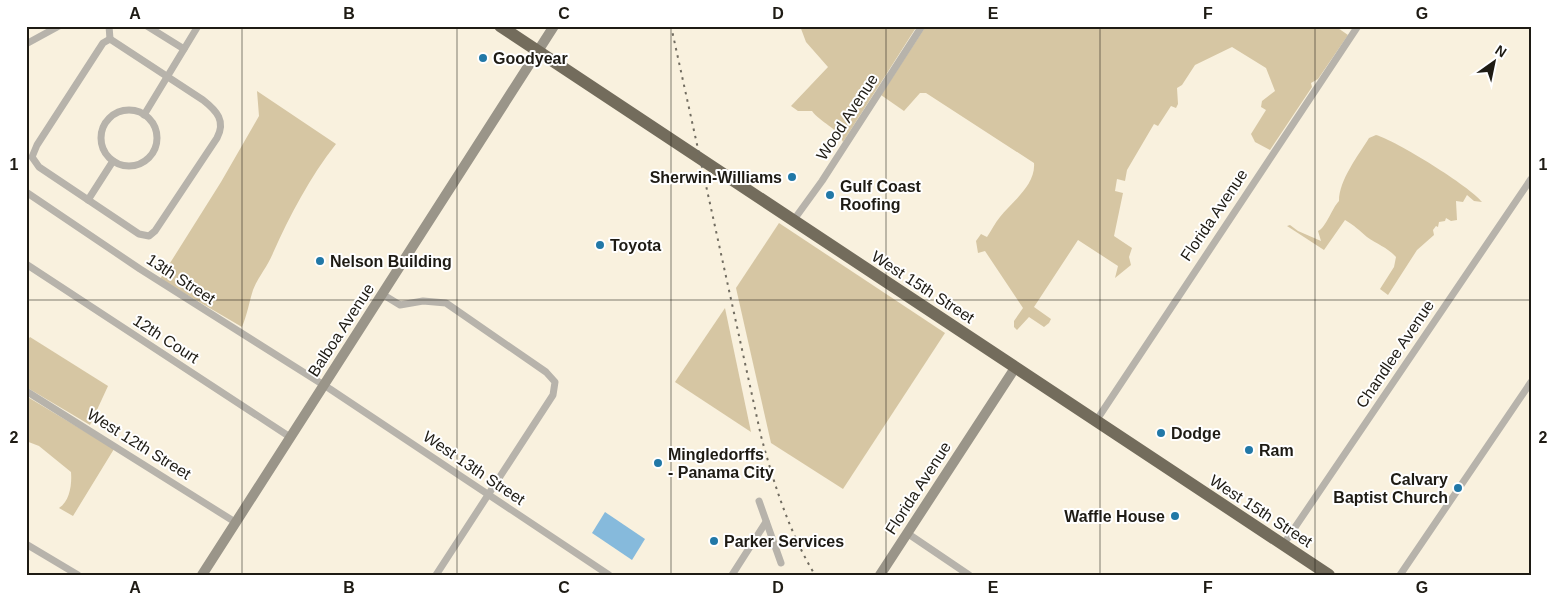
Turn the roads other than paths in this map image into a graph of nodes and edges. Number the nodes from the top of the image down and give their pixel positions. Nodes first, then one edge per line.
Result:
1 (59, 26) edge
2 (109, 26) edge
3 (147, 26) edge
4 (198, 26) edge
5 (500, 26) edge
6 (554, 26) edge
7 (922, 26) edge
8 (1358, 26) edge
9 (110, 39) junction
10 (26, 44) edge
11 (184, 49) junction
12 (538, 51) junction
13 (167, 76) junction
14 (144, 115) junction
15 (113, 161) junction
16 (1531, 179) edge
17 (26, 192) edge
18 (88, 200) junction
19 (793, 220) junction
20 (26, 264) edge
21 (382, 294) junction
22 (1015, 368) junction
23 (1531, 382) edge
24 (323, 385) junction
25 (26, 391) edge
26 (1096, 421) junction
27 (290, 437) junction
28 (488, 494) junction
29 (759, 501) dead end
30 (236, 522) junction
31 (766, 522) junction
32 (907, 533) junction
33 (26, 544) edge
34 (1283, 545) junction
35 (781, 563) dead end
36 (78, 575) edge
37 (202, 575) edge
38 (436, 575) edge
39 (609, 575) edge
40 (732, 575) edge
41 (880, 575) edge
42 (969, 575) edge
43 (1328, 575) edge
44 (1400, 575) edge

1 - 10 street
2 - 9 street
3 - 11 street
4 - 11 street
5 - 12 highway, West 15th Street
6 - 12 street, Balboa Avenue
7 - 19 street, Wood Avenue
8 - 26 street, Florida Avenue
9 - 13 street
9 - 18 street
11 - 13 street
12 - 19 highway, West 15th Street
12 - 21 street, Balboa Avenue
13 - 14 street
13 - 18 street
14 - 15 street
14 - 15 street
15 - 18 street
16 - 34 street, Chandlee Avenue
17 - 24 street, 13th Street
19 - 22 highway, West 15th Street
20 - 27 street, 12th Court
21 - 24 street, Balboa Avenue
21 - 28 street
22 - 26 highway, West 15th Street
22 - 32 street, Florida Avenue
23 - 44 street
24 - 27 street, Balboa Avenue
24 - 28 street, West 13th Street
25 - 30 street, West 12th Street
26 - 34 highway, West 15th Street
27 - 30 street, Balboa Avenue
28 - 38 street
28 - 39 street, West 13th Street
29 - 31 street
30 - 37 street, Balboa Avenue
31 - 35 street
31 - 40 street
32 - 41 street, Florida Avenue
32 - 42 street
33 - 36 street
34 - 43 highway, West 15th Street

